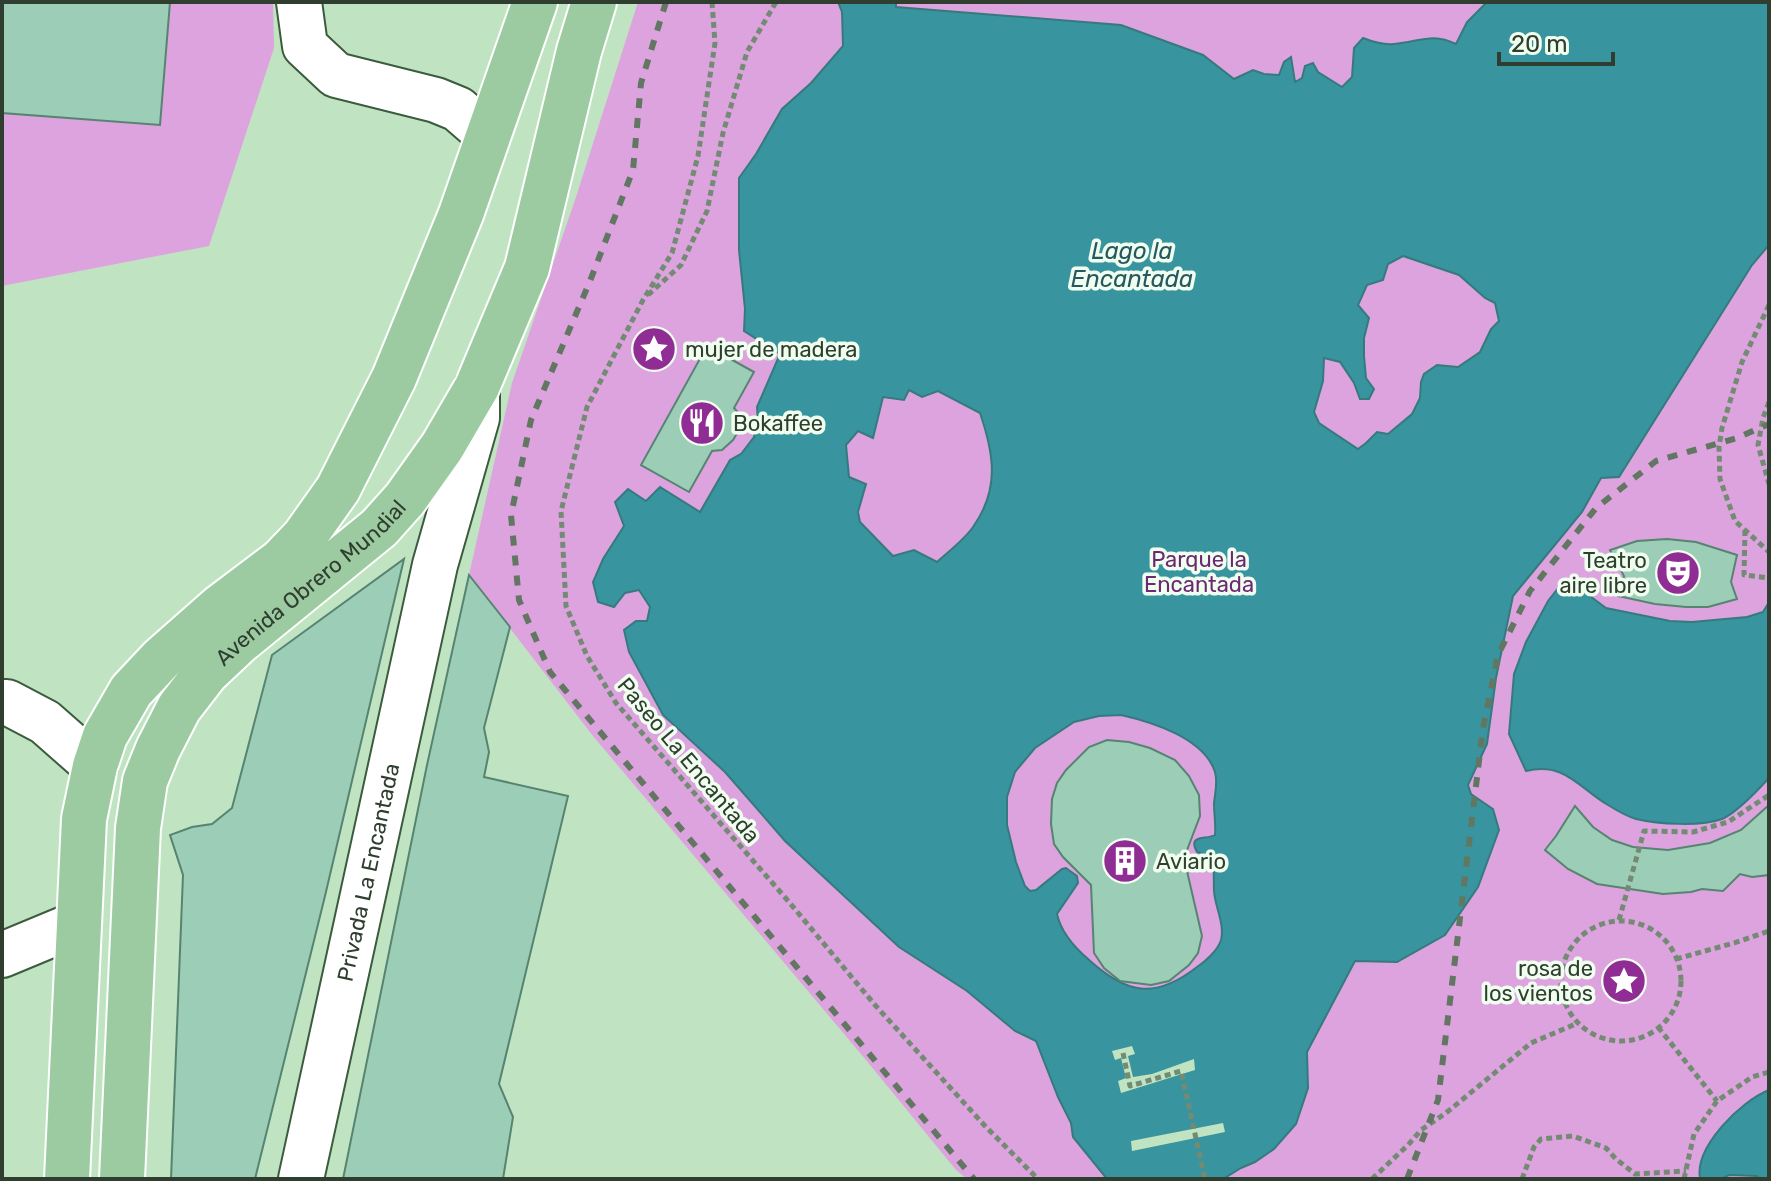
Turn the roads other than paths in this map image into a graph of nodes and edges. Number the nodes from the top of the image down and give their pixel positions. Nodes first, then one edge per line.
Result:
1 (299, 2) edge
2 (535, 2) edge
3 (594, 2) edge
4 (488, 135) junction
5 (477, 387) junction
6 (379, 528) junction
7 (435, 565) junction
8 (2, 702) edge
9 (95, 766) junction
10 (79, 923) junction
11 (2, 955) edge
12 (67, 1179) edge
13 (122, 1179) edge
14 (301, 1179) edge

1 - 4 street
2 - 4 main road, Avenida Obrero Mundial
3 - 5 main road, Avenida Obrero Mundial
4 - 9 main road, Avenida Obrero Mundial
5 - 6 main road, Avenida Obrero Mundial
5 - 7 street, Privada La Encantada
6 - 7 street
6 - 13 main road, Avenida Obrero Mundial
7 - 14 street, Privada La Encantada
8 - 9 street
9 - 10 main road, Avenida Obrero Mundial
10 - 11 street
10 - 12 main road, Avenida Obrero Mundial

